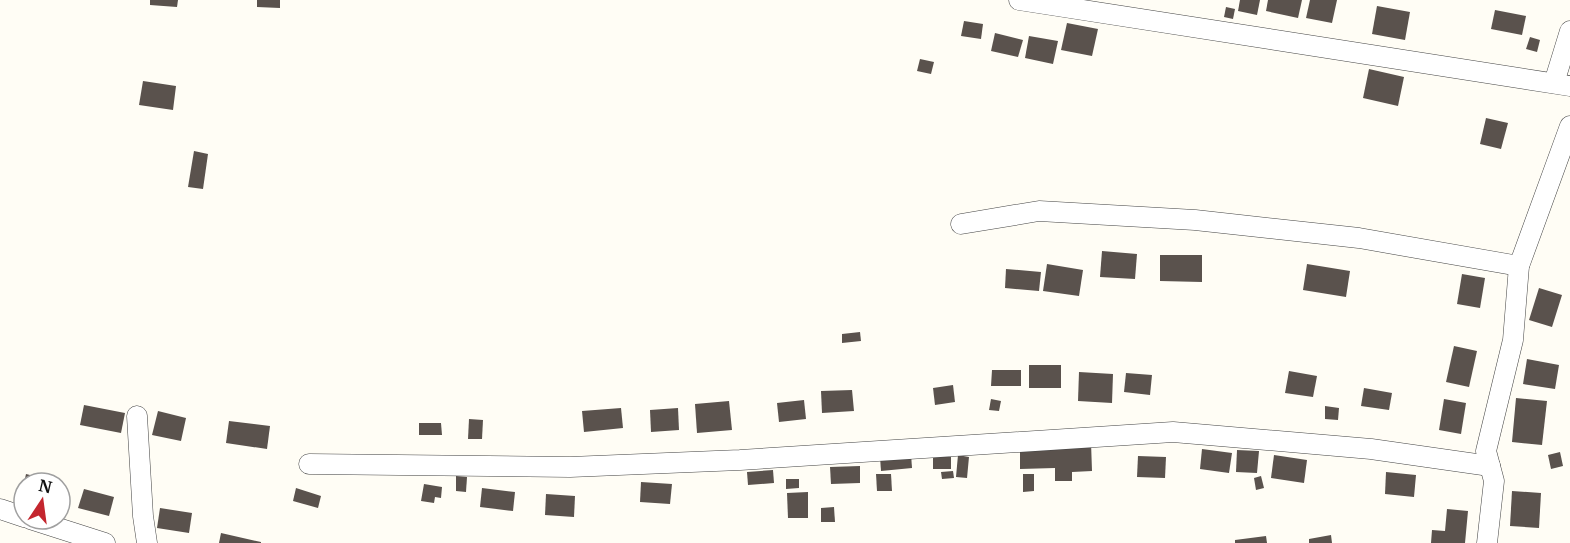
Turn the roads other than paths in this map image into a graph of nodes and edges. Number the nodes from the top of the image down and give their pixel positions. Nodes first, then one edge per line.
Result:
1 (1019, 0) edge
2 (1570, 31) edge
3 (1562, 84) edge
4 (1570, 126) edge
5 (962, 224) dead end
6 (1519, 266) junction
7 (137, 416) dead end
8 (309, 464) dead end
9 (1490, 466) junction
10 (68, 531) edge
11 (105, 543) edge
12 (147, 543) edge
13 (1487, 543) edge

1 - 3 street
2 - 3 street
4 - 6 street
5 - 6 street
6 - 9 street
7 - 12 street
8 - 9 street
9 - 13 street
10 - 11 street

